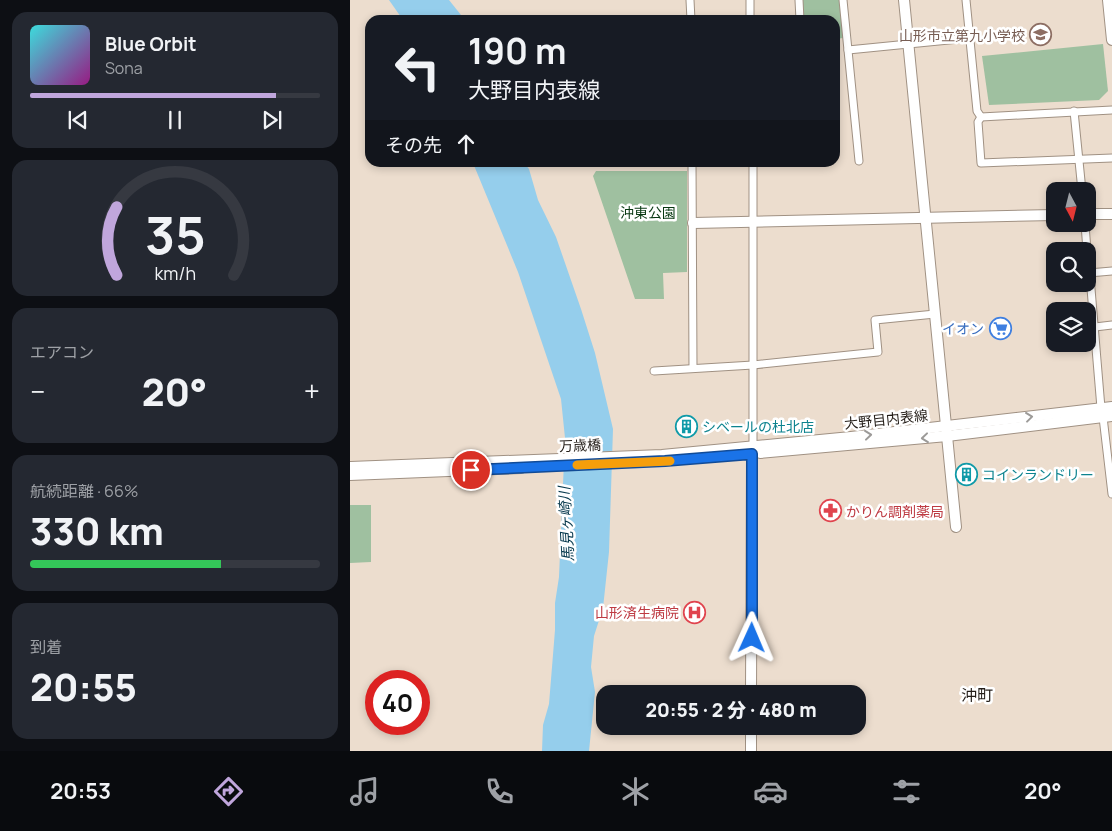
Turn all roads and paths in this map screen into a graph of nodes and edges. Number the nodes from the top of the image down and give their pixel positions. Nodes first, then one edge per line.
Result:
1 (690, 0) edge
2 (750, 0) edge
3 (799, 0) edge
4 (843, 0) edge
5 (904, 0) edge
6 (966, 0) edge
7 (1108, 0) edge
8 (691, 15) edge
9 (750, 15) edge
10 (800, 15) edge
11 (969, 38) junction
12 (1112, 40) edge
13 (909, 44) junction
14 (848, 50) junction
15 (1112, 110) edge
16 (1074, 111) junction
17 (981, 117) junction
18 (1112, 158) edge
19 (1080, 160) junction
20 (859, 161) dead end
21 (692, 167) edge
22 (753, 167) edge
23 (1081, 182) edge
24 (1096, 214) edge
25 (1112, 214) edge
26 (1046, 215) edge
27 (925, 217) junction
28 (754, 222) junction
29 (693, 223) junction
30 (1112, 271) edge
31 (1096, 272) edge
32 (935, 314) junction
33 (1112, 324) edge
34 (1096, 327) edge
35 (1096, 334) edge
36 (753, 365) junction
37 (692, 368) junction
38 (654, 371) dead end
39 (1107, 412) edge
40 (946, 431) junction
41 (752, 450) junction
42 (664, 458) joint
43 (499, 466) junction
44 (350, 467) edge
45 (350, 475) edge
46 (1112, 494) edge
47 (956, 527) dead end
48 (751, 685) edge
49 (751, 735) edge
50 (751, 751) edge

1 - 8 street
2 - 9 street
3 - 10 street
4 - 14 street
5 - 13 street
6 - 11 street
7 - 12 street
11 - 13 street
11 - 17 street
13 - 14 street
13 - 27 street
14 - 20 street
15 - 16 street
16 - 17 street
16 - 19 street
17 - 19 street
18 - 19 street
19 - 23 street
21 - 29 street
22 - 28 street
24 - 25 street
26 - 27 street
27 - 28 street
27 - 32 street
28 - 29 street
28 - 36 street
29 - 37 street
30 - 31 street
32 - 36 street
32 - 40 street
33 - 34 street
35 - 39 street
36 - 37 street
36 - 41 street
37 - 38 street
39 - 40 street, 大野目内表線
39 - 46 street
40 - 41 street, 大野目内表線
40 - 47 street
41 - 42 street, 大野目内表線
41 - 48 street
42 - 43 street, 万歳橋
43 - 44 street
43 - 45 street
49 - 50 street

